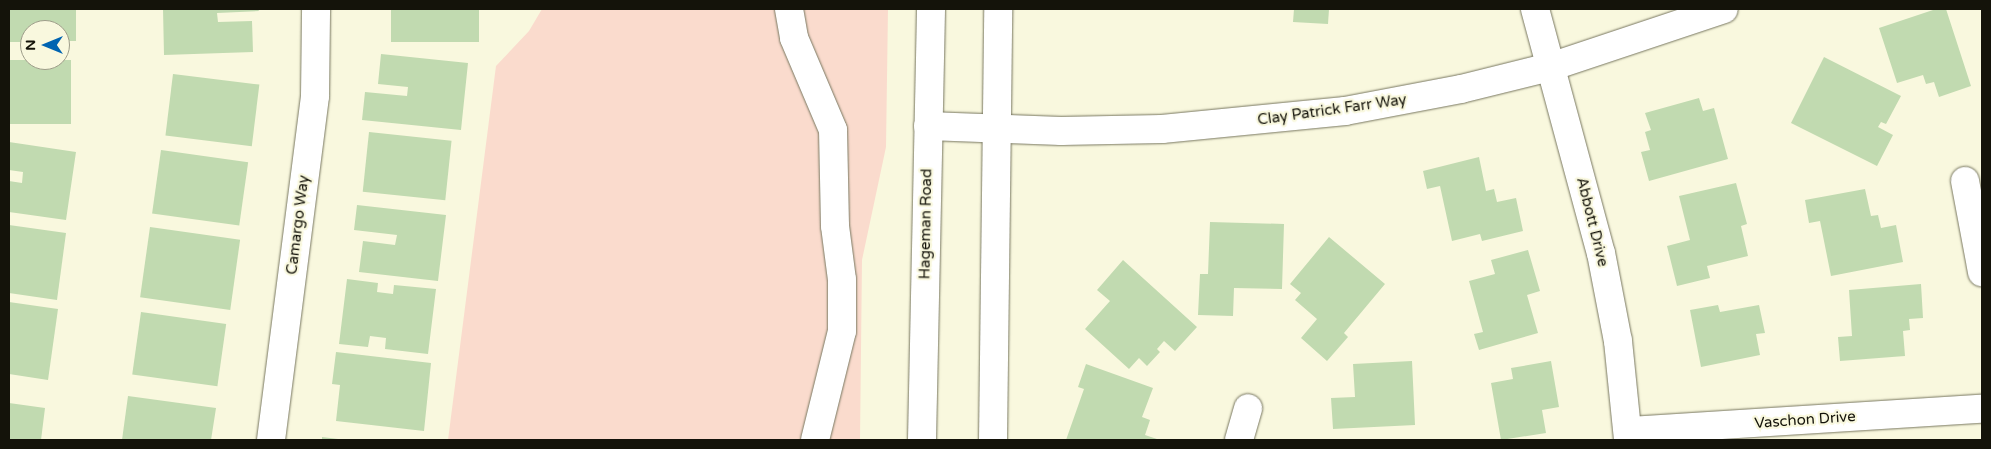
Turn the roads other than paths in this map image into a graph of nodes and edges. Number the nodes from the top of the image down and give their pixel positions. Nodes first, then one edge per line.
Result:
1 (316, 9) edge
2 (789, 9) edge
3 (931, 9) edge
4 (998, 9) edge
5 (1535, 9) edge
6 (1724, 9) edge
7 (1550, 67) junction
8 (928, 126) junction
9 (997, 130) junction
10 (1965, 181) dead end
11 (1982, 272) edge
12 (1248, 408) dead end
13 (1982, 409) edge
14 (1628, 436) edge
15 (271, 440) edge
16 (815, 440) edge
17 (922, 440) edge
18 (993, 440) edge
19 (1240, 440) edge

1 - 15 street, Camargo Way
2 - 16 street
3 - 8 street, Hageman Road
4 - 9 street
5 - 7 street, Abbott Drive
6 - 7 street, Clay Patrick Farr Way
7 - 9 street, Clay Patrick Farr Way
7 - 14 street, Abbott Drive
8 - 9 street, Clay Patrick Farr Way
8 - 17 street, Hageman Road
9 - 18 street
10 - 11 street
12 - 19 street
13 - 14 street, Vaschon Drive

